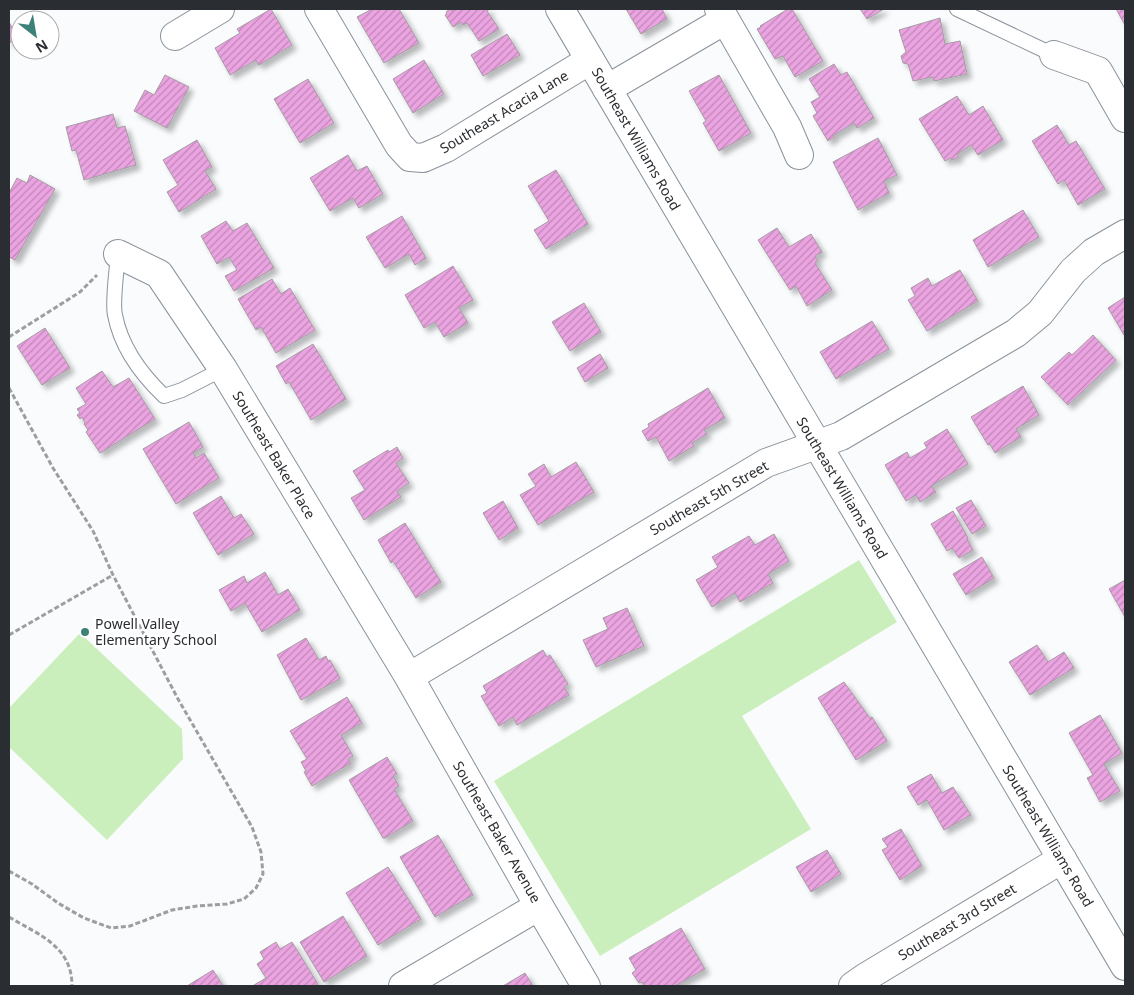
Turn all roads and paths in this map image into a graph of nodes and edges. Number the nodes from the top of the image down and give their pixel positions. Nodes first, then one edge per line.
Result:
1 (220, 9) edge
2 (319, 9) edge
3 (560, 9) edge
4 (957, 9) edge
5 (722, 14) edge
6 (175, 36) dead end
7 (1054, 55) joint
8 (590, 60) junction
9 (607, 89) junction
10 (1125, 118) edge
11 (799, 155) dead end
12 (1125, 234) edge
13 (118, 254) junction
14 (9, 337) edge
15 (223, 369) junction
16 (9, 388) edge
17 (816, 445) junction
18 (113, 575) junction
19 (9, 635) edge
20 (409, 677) junction
21 (1062, 859) junction
22 (9, 871) edge
23 (539, 906) junction
24 (9, 917) edge
25 (1125, 966) edge
26 (72, 986) edge
27 (403, 986) edge
28 (586, 986) edge
29 (853, 986) edge

1 - 6 street
2 - 8 street, Southeast Acacia Lane
3 - 8 street, Southeast Williams Road
4 - 7 lane
5 - 9 street
5 - 11 street
7 - 10 street
8 - 9 street, Southeast Williams Road
9 - 17 street, Southeast Williams Road
12 - 17 street, Southeast 5th Street
13 - 14 path
13 - 15 street, Southeast Baker Place
13 - 15 lane
15 - 20 street, Southeast Baker Place
16 - 18 path
17 - 20 street, Southeast 5th Street
17 - 21 street, Southeast Williams Road
18 - 19 path
18 - 22 path
20 - 23 street, Southeast Baker Avenue
21 - 25 street, Southeast Williams Road
21 - 29 street, Southeast 3rd Street
23 - 27 street
23 - 28 street, Southeast Baker Avenue
24 - 26 path

